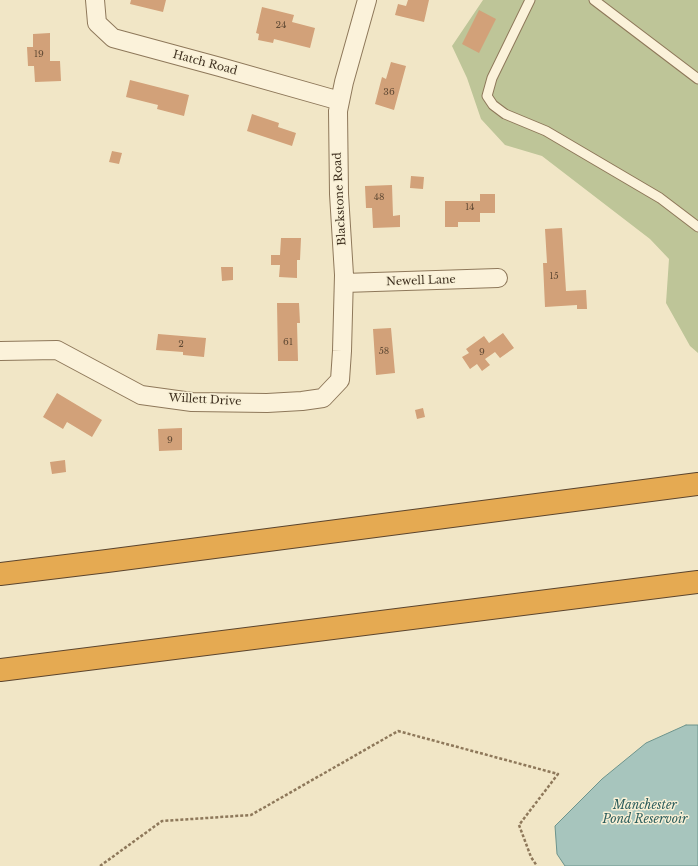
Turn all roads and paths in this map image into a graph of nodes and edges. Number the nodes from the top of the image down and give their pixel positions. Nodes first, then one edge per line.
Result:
1 (95, 0) edge
2 (367, 0) edge
3 (530, 0) edge
4 (594, 0) edge
5 (698, 79) edge
6 (340, 101) junction
7 (698, 227) edge
8 (498, 278) dead end
9 (344, 283) junction
10 (0, 351) edge
11 (324, 396) joint
12 (698, 484) edge
13 (0, 574) edge
14 (698, 582) edge
15 (0, 670) edge
16 (100, 866) edge
17 (537, 866) edge

1 - 6 street, Hatch Road
2 - 6 street, Blackstone Road
3 - 7 lane
4 - 5 lane
6 - 9 street, Blackstone Road
8 - 9 street, Newell Lane
9 - 11 street, Blackstone Road
10 - 11 street, Willett Drive
12 - 13 highway
14 - 15 highway
16 - 17 path

